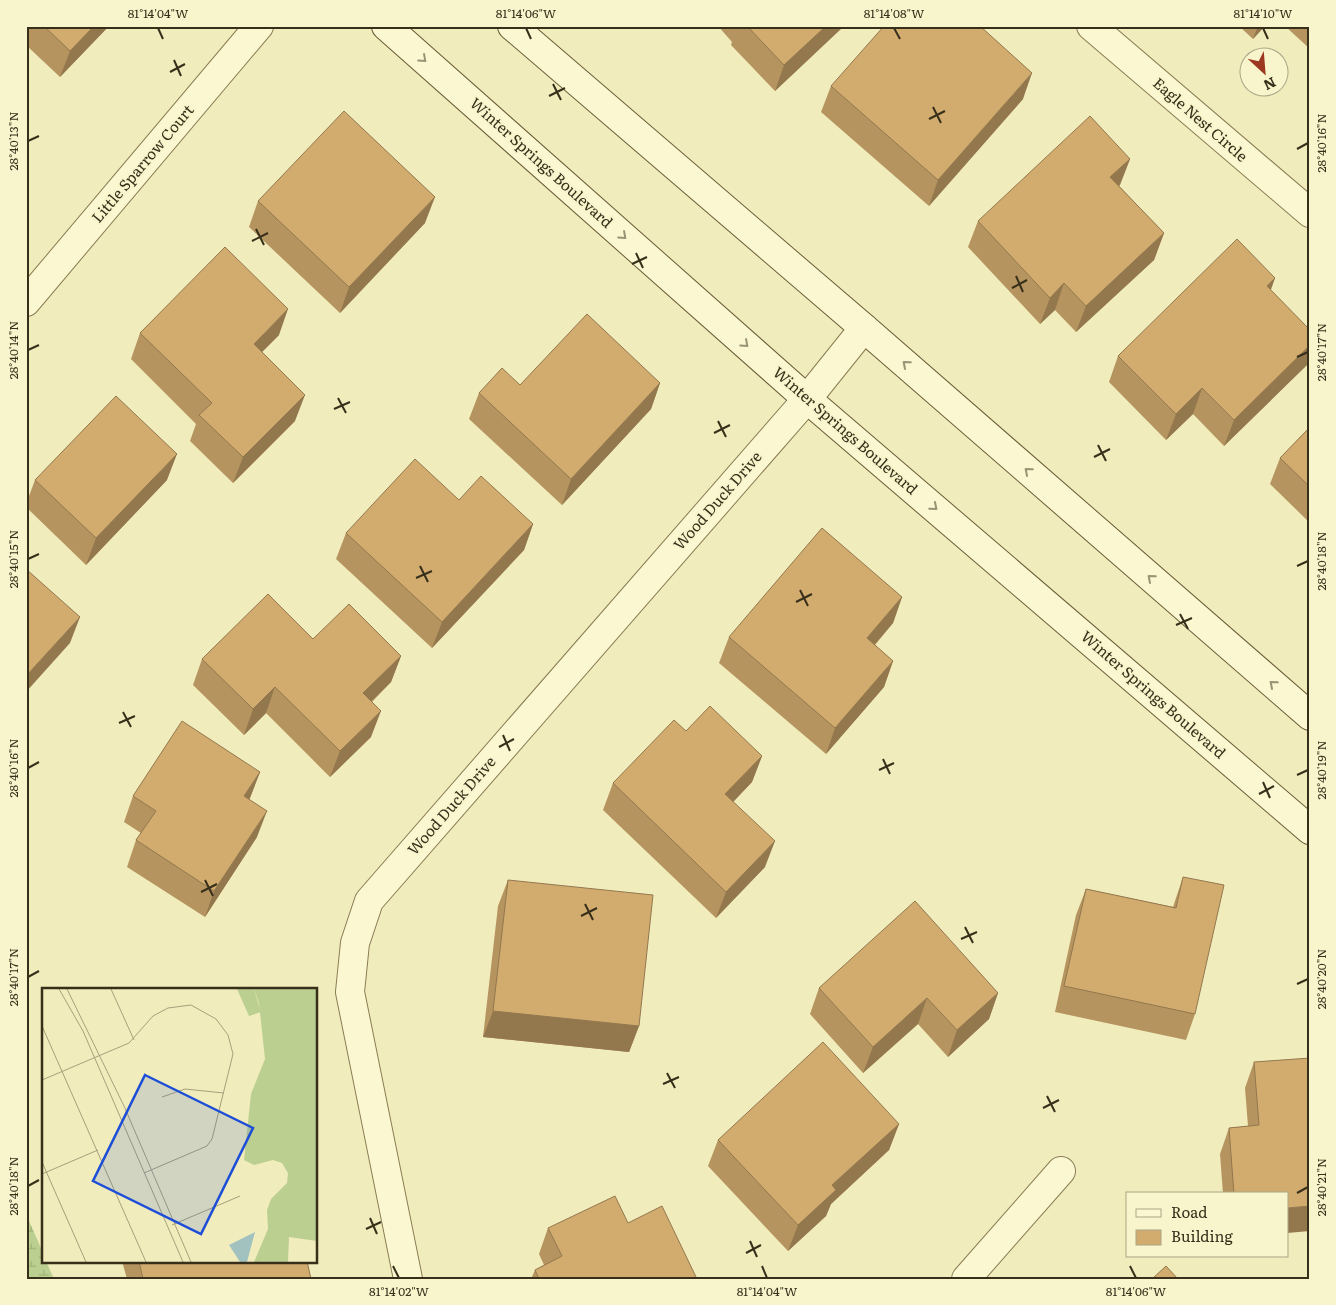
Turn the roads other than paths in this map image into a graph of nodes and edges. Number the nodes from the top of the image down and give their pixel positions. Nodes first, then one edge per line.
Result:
1 (260, 26) edge
2 (386, 26) edge
3 (512, 26) edge
4 (1091, 26) edge
5 (1310, 213) edge
6 (26, 302) edge
7 (864, 328) junction
8 (807, 399) junction
9 (1310, 716) edge
10 (1310, 830) edge
11 (1061, 1171) dead end
12 (408, 1279) edge
13 (966, 1279) edge

1 - 6 street, Little Sparrow Court
2 -> 8 street, Winter Springs Boulevard
3 - 7 street
4 - 5 street, Eagle Nest Circle
7 - 8 street, Wood Duck Drive
9 -> 7 street
8 -> 10 street, Winter Springs Boulevard
8 - 12 street, Wood Duck Drive
11 - 13 street

